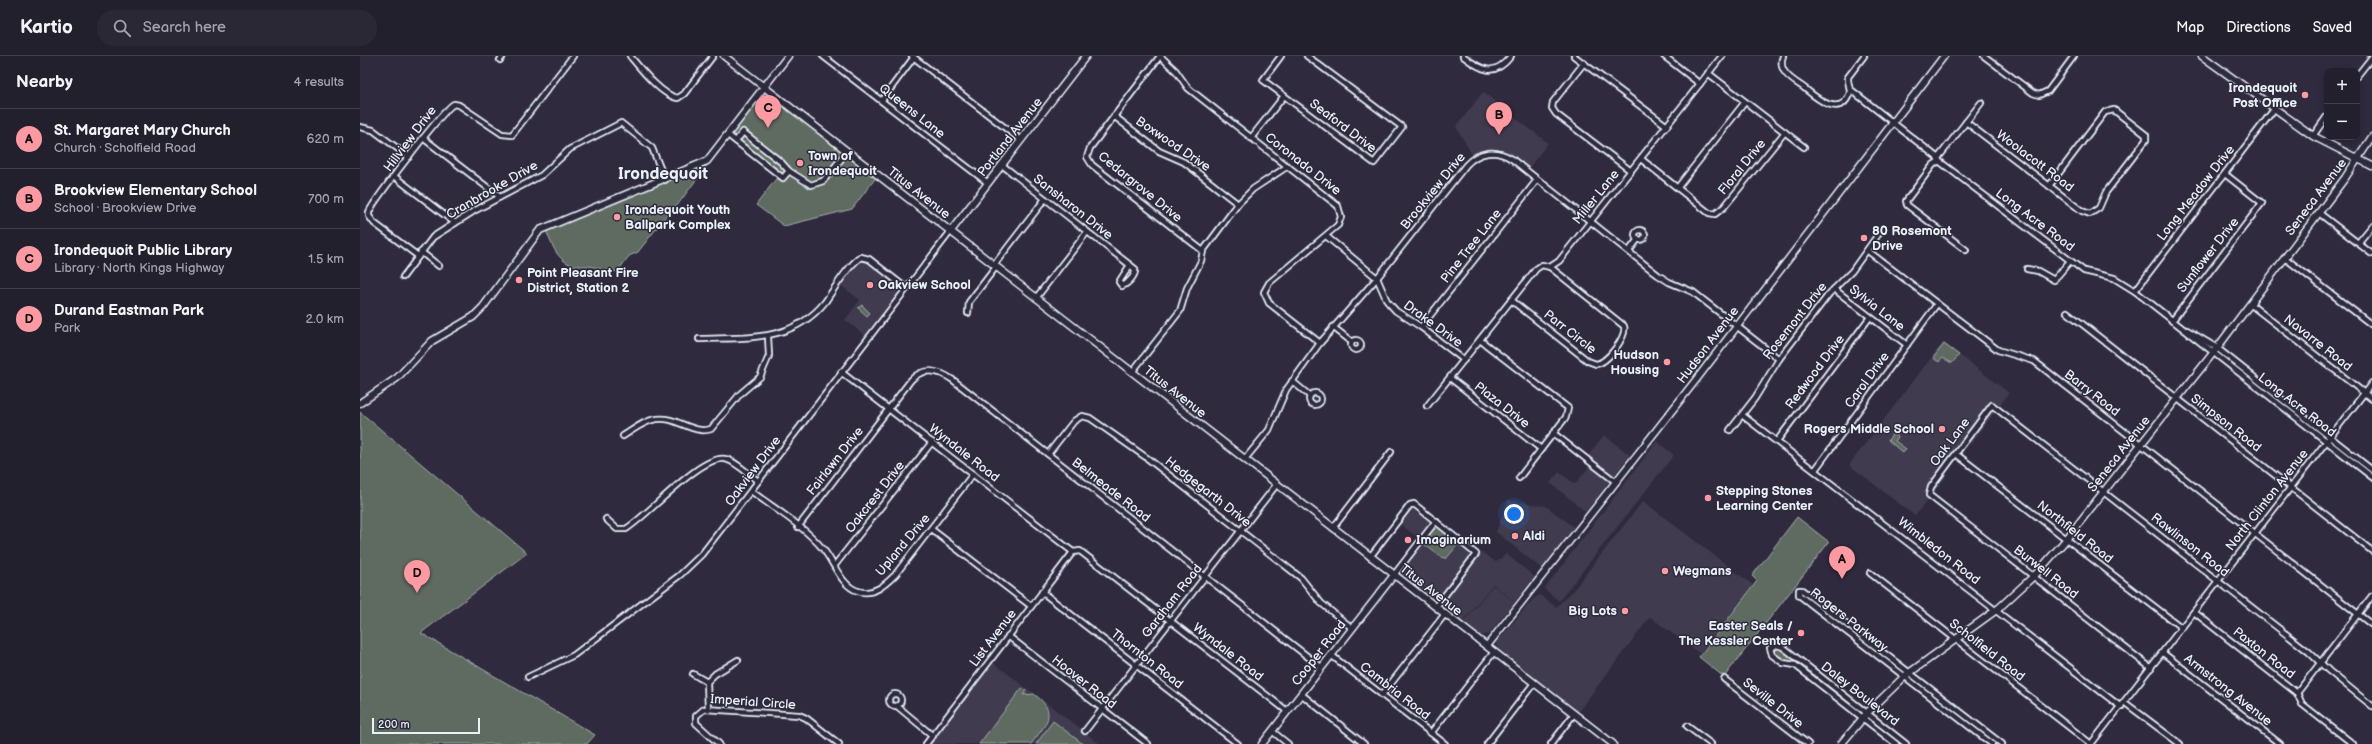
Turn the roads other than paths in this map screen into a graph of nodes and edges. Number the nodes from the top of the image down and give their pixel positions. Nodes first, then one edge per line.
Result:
1 (573, 56) edge
2 (630, 56) edge
3 (713, 56) edge
4 (724, 56) edge
5 (788, 56) edge
6 (823, 56) edge
7 (1086, 56) edge
8 (1160, 56) edge
9 (1281, 56) edge
10 (1306, 56) edge
11 (1463, 56) edge
12 (1511, 56) edge
13 (1574, 56) edge
14 (1664, 56) edge
15 (1722, 56) edge
16 (1783, 56) edge
17 (1864, 56) edge
18 (1944, 56) edge
19 (1984, 56) edge
20 (2074, 56) edge
21 (2202, 56) edge
22 (913, 57) edge
23 (2372, 57) edge
24 (1584, 63) junction
25 (2360, 72) edge
26 (1708, 74) junction
27 (1700, 84) junction
28 (764, 87) junction
29 (1850, 90) junction
30 (1284, 96) junction
31 (882, 100) junction
32 (1745, 102) junction
33 (1981, 103) dead end
34 (2274, 108) junction
35 (1114, 116) junction
36 (2324, 120) edge
37 (1966, 122) junction
38 (1893, 123) junction
39 (1667, 126) junction
40 (360, 127) edge
41 (1785, 132) junction
42 (728, 135) junction
43 (2313, 136) junction
44 (2372, 137) edge
45 (424, 138) junction
46 (1251, 138) junction
47 (1021, 140) junction
48 (736, 141) junction
49 (1804, 147) dead end
50 (847, 152) junction
51 (409, 157) junction
52 (1641, 159) junction
53 (2358, 159) junction
54 (1938, 160) junction
55 (1002, 165) junction
56 (1288, 166) junction
57 (2372, 166) edge
58 (789, 171) junction
59 (1631, 171) junction
60 (2225, 174) junction
61 (395, 177) junction
62 (665, 180) junction
63 (1538, 180) junction
64 (988, 183) junction
65 (2049, 186) junction
66 (1678, 188) junction
67 (500, 197) junction
68 (1045, 199) junction
69 (1238, 204) junction
70 (2319, 213) junction
71 (1590, 221) junction
72 (455, 223) junction
73 (2372, 226) edge
74 (1882, 229) dead end
75 (951, 231) junction
76 (1087, 232) junction
77 (1326, 236) junction
78 (1638, 239) dead end
79 (2358, 244) junction
80 (1966, 250) dead end
81 (1203, 251) junction
82 (1868, 251) junction
83 (1629, 252) junction
84 (420, 254) junction
85 (2372, 254) edge
86 (2285, 258) junction
87 (2070, 261) junction
88 (1130, 265) dead end
89 (439, 266) dead end
90 (995, 266) junction
91 (1550, 267) junction
92 (2027, 269) dead end
93 (403, 277) dead end
94 (1377, 278) junction
95 (906, 288) junction
96 (1834, 289) junction
97 (2134, 291) junction
98 (1036, 298) junction
99 (1511, 300) junction
100 (1937, 304) junction
101 (2250, 304) junction
102 (2067, 312) dead end
103 (968, 314) dead end
104 (1870, 317) junction
105 (2172, 321) junction
106 (1736, 326) junction
107 (2372, 326) edge
108 (1333, 327) junction
109 (1421, 327) junction
110 (768, 336) junction
111 (699, 339) dead end
112 (1480, 340) junction
113 (1352, 342) dead end
114 (1320, 343) junction
115 (1907, 345) junction
116 (2215, 350) junction
117 (1779, 359) junction
118 (1464, 360) junction
119 (841, 372) junction
120 (1132, 372) junction
121 (1450, 378) junction
122 (1292, 381) junction
123 (2372, 383) edge
124 (2364, 393) junction
125 (1310, 396) dead end
126 (2177, 398) junction
127 (2372, 399) edge
128 (360, 403) edge
129 (1992, 405) joint
130 (1427, 406) dead end
131 (890, 409) junction
132 (1742, 415) junction
133 (1730, 430) dead end
134 (1553, 433) junction
135 (623, 436) dead end
136 (2330, 437) junction
137 (1776, 440) junction
138 (932, 442) junction
139 (2326, 442) junction
140 (2141, 445) junction
141 (1541, 449) junction
142 (1391, 452) dead end
143 (1048, 454) junction
144 (1956, 454) junction
145 (1245, 460) junction
146 (1815, 470) junction
147 (2372, 470) edge
148 (973, 474) junction
149 (1519, 478) dead end
150 (2372, 478) edge
151 (758, 481) junction
152 (1616, 482) junction
153 (1277, 484) junction
154 (2290, 488) junction
155 (751, 491) junction
156 (2104, 492) junction
157 (1928, 493) joint
158 (606, 519) dead end
159 (1436, 521) junction
160 (798, 527) junction
161 (1333, 528) junction
162 (931, 529) junction
163 (1241, 531) junction
164 (2255, 534) junction
165 (2067, 539) junction
166 (2372, 551) edge
167 (1073, 552) junction
168 (1370, 557) junction
169 (835, 565) junction
170 (1870, 573) dead end
171 (1394, 575) junction
172 (1205, 577) junction
173 (2034, 577) junction
174 (2218, 581) junction
175 (1042, 592) junction
176 (2372, 596) edge
177 (1031, 606) junction
178 (1436, 607) junction
179 (1996, 610) junction
180 (2194, 612) junction
181 (1445, 614) junction
182 (2358, 614) junction
183 (1171, 621) junction
184 (2372, 625) edge
185 (1352, 628) junction
186 (2182, 628) junction
187 (1008, 636) junction
188 (1955, 639) junction
189 (1487, 646) junction
190 (1494, 652) junction
191 (2163, 653) junction
192 (1331, 655) junction
193 (738, 660) dead end
194 (1800, 662) junction
195 (2320, 662) junction
196 (1136, 664) junction
197 (1322, 667) junction
198 (1796, 667) junction
199 (2151, 668) junction
200 (693, 674) dead end
201 (1907, 674) junction
202 (528, 677) dead end
203 (1724, 679) dead end
204 (706, 682) junction
205 (1534, 683) junction
206 (2297, 692) junction
207 (1301, 694) junction
208 (1382, 695) junction
209 (2124, 702) junction
210 (897, 706) dead end
211 (2121, 706) junction
212 (2372, 706) edge
213 (708, 709) junction
214 (1102, 709) junction
215 (1287, 711) junction
216 (1574, 714) junction
217 (1865, 716) junction
218 (1687, 726) dead end
219 (1085, 731) dead end
220 (1272, 731) junction
221 (1987, 733) junction
222 (1431, 734) junction
223 (933, 736) junction
224 (1984, 738) junction
225 (719, 744) edge
226 (839, 744) edge
227 (926, 744) edge
228 (1148, 744) edge
229 (1238, 744) edge
230 (1262, 744) edge
231 (1288, 744) edge
232 (1364, 744) edge
233 (1444, 744) edge
234 (1487, 744) edge
235 (1551, 744) edge
236 (1613, 744) edge
237 (1711, 744) edge
238 (1808, 744) edge
239 (1841, 744) edge
240 (1896, 744) edge
241 (1906, 744) edge
242 (1992, 744) edge
243 (2002, 744) edge
244 (2091, 744) edge
245 (2180, 744) edge
246 (2280, 744) edge
247 (2353, 744) edge

1 - 45 street, Hillview Drive
2 - 3 street
4 - 28 main road, Titus Avenue
5 - 28 main road
6 - 31 street, Queens Lane
7 - 47 main road, Portland Avenue
8 - 35 street, Cedargrove Drive
8 - 46 street, Coronado Drive
9 - 30 street, Seaford Drive
10 - 30 street, Seaford Drive
11 - 12 street
13 - 24 street
14 - 27 street
15 - 26 street, Miller Lane
16 - 29 street
17 - 29 street
18 - 38 main road, Hudson Avenue
19 - 20 street
21 - 34 main road
22 - 31 street
22 - 47 street
23 - 25 street
24 - 39 street
24 - 59 street
26 - 27 street, Miller Lane
26 - 32 street
27 - 39 street, Miller Lane
28 - 42 main road
28 - 50 main road, Titus Avenue
29 - 38 street, Long Acre Road
30 - 46 street
31 - 64 street, Queens Lane
32 - 41 street
32 - 66 street
33 - 37 street
34 - 43 main road
34 - 60 street, Long Meadow Drive
35 - 69 street, Boxwood Drive
35 - 81 street, Cedargrove Drive
36 - 43 street
37 - 54 street
37 - 65 street, Woolacott Road
38 - 54 street, Long Acre Road
38 - 106 main road, Hudson Avenue
39 - 52 street, Miller Lane
40 - 51 street
41 - 49 street
41 - 66 street, Floral Drive
42 - 48 street
42 - 62 main road
43 - 53 main road
44 - 53 main road, Seneca Avenue
45 - 51 street, Hillview Drive
45 - 67 street
46 - 56 street, Coronado Drive
47 - 55 main road, Portland Avenue
48 - 58 street
48 - 58 street
50 - 58 street
50 - 75 main road, Titus Avenue
51 - 61 street, Hillview Drive
52 - 59 street, Miller Lane
52 - 66 street
53 - 57 main road
53 - 70 main road, Seneca Avenue
54 - 80 street
54 - 87 street, Long Acre Road
55 - 64 main road, Portland Avenue
55 - 68 street, Sansharon Drive
56 - 69 street
56 - 77 street, Coronado Drive
59 - 71 street, Miller Lane
60 - 97 street, Long Meadow Drive
60 - 105 street, Sunflower Drive
61 - 72 street
61 - 84 street, Hillview Drive
62 - 67 street, Cranbrooke Drive
62 - 128 main road
63 - 71 street, Brookview Drive
63 - 94 street, Brookview Drive
63 - 109 street, Pine Tree Lane
64 - 75 main road, Portland Avenue
65 - 65 street, Woolacott Road
67 - 72 street, Cranbrooke Drive
68 - 76 street, Sansharon Drive
68 - 90 street
69 - 81 street
70 - 79 street
70 - 86 main road, Seneca Avenue
71 - 83 street, Brookview Drive
71 - 91 street, Miller Lane
72 - 84 street, Cranbrooke Drive
73 - 79 street
74 - 82 street, Rosemont Drive
75 - 90 main road, Titus Avenue
75 - 95 street, Oakview Drive
76 - 88 street, Sansharon Drive
76 - 98 street
77 - 94 street, Drake Drive
77 - 114 street, Coronado Drive
78 - 83 street
79 - 85 street
81 - 120 street
82 - 96 street, Rosemont Drive
82 - 100 street, Barry Road
83 - 106 street, Brookview Drive
84 - 89 street, Hillview Drive
84 - 93 street, Cranbrooke Drive
86 - 101 main road, Seneca Avenue
86 - 107 street
87 - 92 street
87 - 97 street, Long Acre Road
90 - 98 main road, Titus Avenue
90 - 103 street
91 - 99 street, Miller Lane
91 - 99 street, Parr Circle
94 - 108 street, Brookview Drive
94 - 109 street, Drake Drive
95 - 110 street
95 - 119 street, Oakview Drive
96 - 104 street, Sylvia Lane
96 - 117 street, Rosemont Drive
97 - 105 street, Long Acre Road
98 - 120 main road, Titus Avenue
99 - 112 street, Miller Lane
100 - 115 street, Carol Drive
100 - 140 street, Barry Road
101 - 116 main road, Seneca Avenue
101 - 124 street, Navarre Road
102 - 126 street, Simpson Road
104 - 115 street, Sylvia Lane
104 - 137 street, Redwood Drive
105 - 116 street, Long Acre Road
106 - 117 street, Brookview Drive
106 - 152 main road, Hudson Avenue
108 - 113 street
108 - 114 street, Brookview Drive
109 - 118 street, Drake Drive
110 - 111 street
110 - 135 street
112 - 118 street, Miller Lane
112 - 134 street, Drake Drive
114 - 122 street, Brookview Drive
115 - 146 street, Carol Drive
116 - 126 main road, Seneca Avenue
116 - 136 street, Long Acre Road
116 - 139 street, Long Acre Road
117 - 132 street, Rosemont Drive
118 - 121 street, Miller Lane
119 - 131 street, Wyndale Road
119 - 151 street, Oakview Drive
120 - 145 main road, Titus Avenue
121 - 130 street, Miller Lane
121 - 141 street, Plaza Drive
122 - 125 street
122 - 145 street, Brookview Drive
123 - 124 street, North Clinton Avenue
124 - 127 street, Navarre Road
124 - 136 street, North Clinton Avenue
126 - 140 main road, Seneca Avenue
126 - 154 street, Simpson Road
129 - 144 street, Oak Lane
129 - 156 street, Rawlinson Road
131 - 138 street, Wyndale Road
131 - 143 street, Belmeade Road
131 - 160 street, Fairlawn Drive
132 - 133 street, Rosemont Drive
132 - 137 street, Wimbledon Road
134 - 141 street
134 - 152 street
136 - 139 street, North Clinton Avenue
136 - 147 street, Long Acre Road
137 - 146 street, Wimbledon Road
138 - 148 street, Wyndale Road
138 - 169 street, Oakcrest Drive
139 - 150 street, Long Acre Road
139 - 154 street, North Clinton Avenue
140 - 156 main road, Seneca Avenue
140 - 164 street, Barry Road
141 - 149 street
142 - 161 street
143 - 163 street, Hedgegarth Drive
143 - 172 street, Belmeade Road
144 - 157 street, Oak Lane
144 - 165 street, Northfield Road
145 - 153 main road, Titus Avenue
146 - 179 street, Wimbledon Road
148 - 162 street, Upland Drive
148 - 167 street, Wyndale Road
151 - 155 street, Oakview Drive
151 - 158 street
152 - 189 main road, Hudson Avenue
153 - 161 main road, Titus Avenue
153 - 163 street, Gardham Road
154 - 164 street, North Clinton Avenue
154 - 166 street, Simpson Road
155 - 160 street, Upland Drive
155 - 202 street, Oakview Drive
156 - 165 main road, Seneca Avenue
156 - 174 street, Rawlinson Road
157 - 173 street, Burwell Road
159 - 168 street
159 - 171 street
159 - 178 street
160 - 169 street, Upland Drive
161 - 168 main road, Titus Avenue
162 - 169 street, Upland Drive
162 - 177 street
163 - 172 street, Gardham Road
163 - 185 street, Hedgegarth Drive
164 - 174 street, North Clinton Avenue
164 - 182 street, Barry Road
165 - 173 main road, Seneca Avenue
165 - 186 street, Northfield Road
167 - 175 street, List Avenue
167 - 183 street, Wyndale Road
168 - 171 main road, Titus Avenue
170 - 188 street, Scholfield Road
171 - 178 main road, Titus Avenue
171 - 185 main road, Cooper Road
172 - 183 street, Gardham Road
172 - 197 street, Belmeade Road
173 - 179 main road, Seneca Avenue
173 - 199 street, Burwell Road
174 - 180 street, North Clinton Avenue
174 - 195 street, Rawlinson Road
175 - 177 street, List Avenue
175 - 196 street, Thornton Road
176 - 182 street
177 - 187 street, List Avenue
178 - 181 main road, Titus Avenue
179 - 188 main road, Seneca Avenue
179 - 211 street, Wimbledon Road
180 - 186 street, North Clinton Avenue
180 - 206 street, Paxton Road
181 - 189 main road, Titus Avenue
181 - 208 street
182 - 184 street, Barry Road
182 - 195 street
183 - 196 street, Gardham Road
183 - 215 street, Wyndale Road
185 - 192 main road, Cooper Road
186 - 191 street, North Clinton Avenue
187 - 214 street, Hoover Road
187 - 223 street, List Avenue
188 - 201 main road, Seneca Avenue
188 - 244 street, Scholfield Road
189 - 190 main road, Titus Avenue
190 - 205 main road, Titus Avenue
190 - 222 street
191 - 199 street, North Clinton Avenue
191 - 246 street, Armstrong Avenue
192 - 197 main road, Cooper Road
192 - 208 street, Cambria Road
193 - 204 street
194 - 198 street, Daley Boulevard
194 - 198 street, Daley Boulevard
194 - 217 street, Daley Boulevard
195 - 206 street
195 - 212 street, Rawlinson Road
196 - 214 street, Gardham Road
196 - 229 street, Thornton Road
197 - 207 main road, Cooper Road
198 - 217 street, Daley Boulevard
199 - 209 street, North Clinton Avenue
200 - 204 street
201 - 201 street, Rogers Parkway
201 - 217 main road, Seneca Avenue
201 - 221 street, Rogers Parkway
201 - 224 street, Rogers Parkway
203 - 238 street, Seville Drive
204 - 213 street
205 - 216 main road, Titus Avenue
205 - 234 street
206 - 247 street, Paxton Road
207 - 215 main road, Cooper Road
207 - 232 street
208 - 222 street, Cambria Road
209 - 211 street, North Clinton Avenue
209 - 245 street
210 - 223 street
211 - 244 street, North Clinton Avenue
213 - 225 street, Imperial Circle
213 - 226 street, Imperial Circle
214 - 219 street, Gardham Road
214 - 228 street, Hoover Road
215 - 220 main road, Cooper Road
216 - 235 street
216 - 236 main road, Titus Avenue
217 - 239 main road, Seneca Avenue
217 - 240 street, Daley Boulevard
217 - 241 street, Daley Boulevard
218 - 237 street
220 - 230 main road, Cooper Road
220 - 231 street
221 - 224 street
221 - 243 street, Rogers Parkway
222 - 233 street, Cambria Road
223 - 227 street, List Avenue
224 - 242 street, Rogers Parkway

